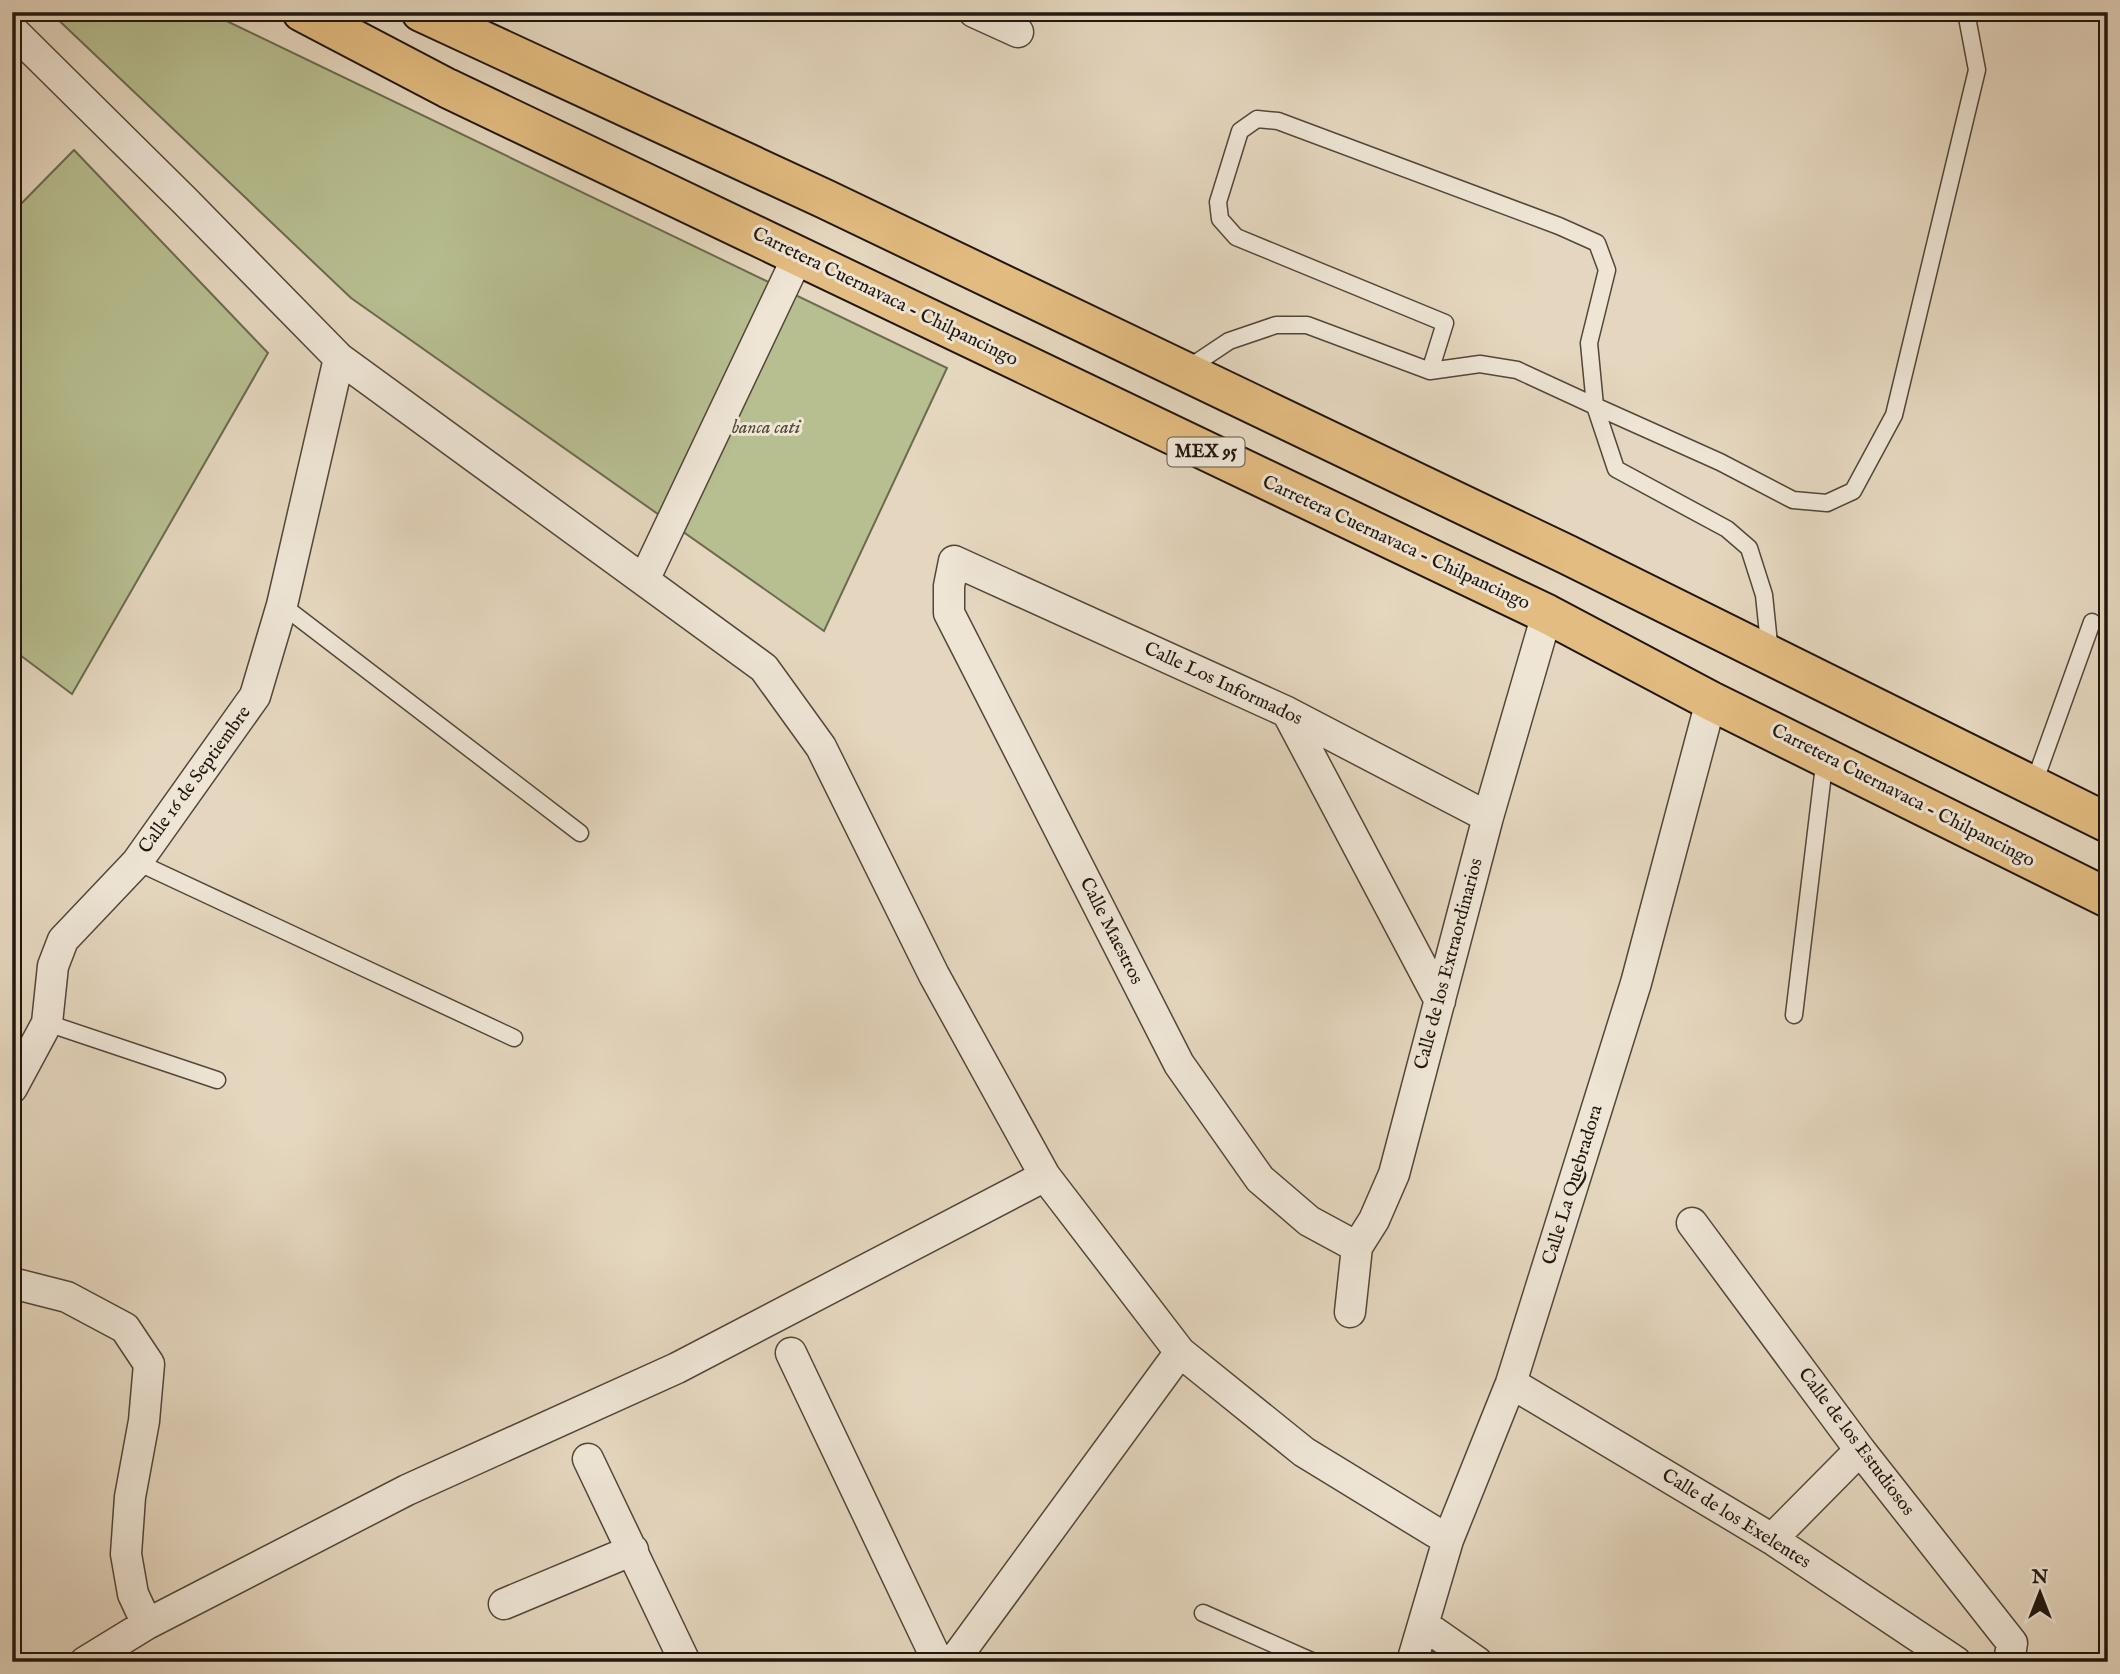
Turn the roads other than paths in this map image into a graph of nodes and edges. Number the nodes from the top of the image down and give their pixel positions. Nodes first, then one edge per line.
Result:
1 (302, 12) edge
2 (421, 12) edge
3 (974, 12) edge
4 (1966, 12) edge
5 (12, 30) edge
6 (1018, 32) dead end
7 (799, 254) junction
8 (338, 358) junction
9 (1183, 371) junction
10 (1430, 371) junction
11 (1595, 406) junction
12 (954, 561) joint
13 (643, 580) junction
14 (282, 605) junction
15 (1547, 614) junction
16 (2092, 622) dead end
17 (1770, 655) junction
18 (1711, 701) junction
19 (1287, 712) junction
20 (1825, 757) junction
21 (2033, 786) junction
22 (1488, 817) junction
23 (2108, 823) edge
24 (580, 833) dead end
25 (137, 862) junction
26 (2108, 898) edge
27 (1440, 1001) junction
28 (1794, 1015) dead end
29 (47, 1023) junction
30 (514, 1038) dead end
31 (217, 1080) dead end
32 (12, 1088) edge
33 (1045, 1176) junction
34 (1692, 1223) dead end
35 (1357, 1247) junction
36 (12, 1283) edge
37 (1350, 1312) dead end
38 (1180, 1352) junction
39 (791, 1353) dead end
40 (1511, 1383) junction
41 (1860, 1450) junction
42 (588, 1459) dead end
43 (1772, 1539) junction
44 (1448, 1540) junction
45 (633, 1550) junction
46 (504, 1604) dead end
47 (1203, 1613) dead end
48 (147, 1624) junction
49 (1424, 1625) junction
50 (85, 1662) edge
51 (685, 1662) edge
52 (939, 1662) edge
53 (953, 1662) edge
54 (1314, 1662) edge
55 (1412, 1662) edge
56 (1476, 1662) edge
57 (1956, 1662) edge
58 (2009, 1662) edge

1 - 7 main road, Carretera Cuernavaca - Chilpancingo / MEX 95
2 - 9 main road
3 - 6 street
4 - 11 lane
5 - 8 street
7 - 13 street
7 - 15 main road, Carretera Cuernavaca - Chilpancingo / MEX 95
8 - 13 street
8 - 14 street, Calle 16 de Septiembre
9 - 10 lane
9 - 17 main road
10 - 11 lane
10 - 11 lane
11 - 17 lane
12 - 19 street, Calle Los Informados
12 - 35 street, Calle Maestros
13 - 33 street
14 - 24 lane
14 - 25 street, Calle 16 de Septiembre
15 - 18 main road, Carretera Cuernavaca - Chilpancingo / MEX 95
15 - 22 street, Calle de los Extraordinarios
16 - 21 lane
17 - 21 main road
18 - 20 main road, Carretera Cuernavaca - Chilpancingo / MEX 95
18 - 40 street, Calle La Quebradora
19 - 22 street, Calle Los Informados
19 - 27 street
20 - 26 main road, Carretera Cuernavaca - Chilpancingo / MEX 95
20 - 28 lane
21 - 23 main road
22 - 27 street, Calle de los Extraordinarios
25 - 29 street, Calle 16 de Septiembre
25 - 30 lane
27 - 35 street, Calle de los Extraordinarios
29 - 31 lane
29 - 32 street, Calle 16 de Septiembre
33 - 38 street
33 - 48 street
34 - 41 street, Calle de los Estudiosos
35 - 37 street, Calle de los Extraordinarios
36 - 48 street
38 - 44 street
38 - 53 street
39 - 52 street
40 - 43 street, Calle de los Exelentes
40 - 44 street, Calle La Quebradora
41 - 43 street
41 - 58 street, Calle de los Estudiosos
42 - 45 street
43 - 57 street, Calle de los Exelentes
44 - 49 street, Calle La Quebradora
45 - 46 street
45 - 51 street
47 - 54 lane
48 - 50 street
49 - 55 street, Calle La Quebradora
49 - 56 street

